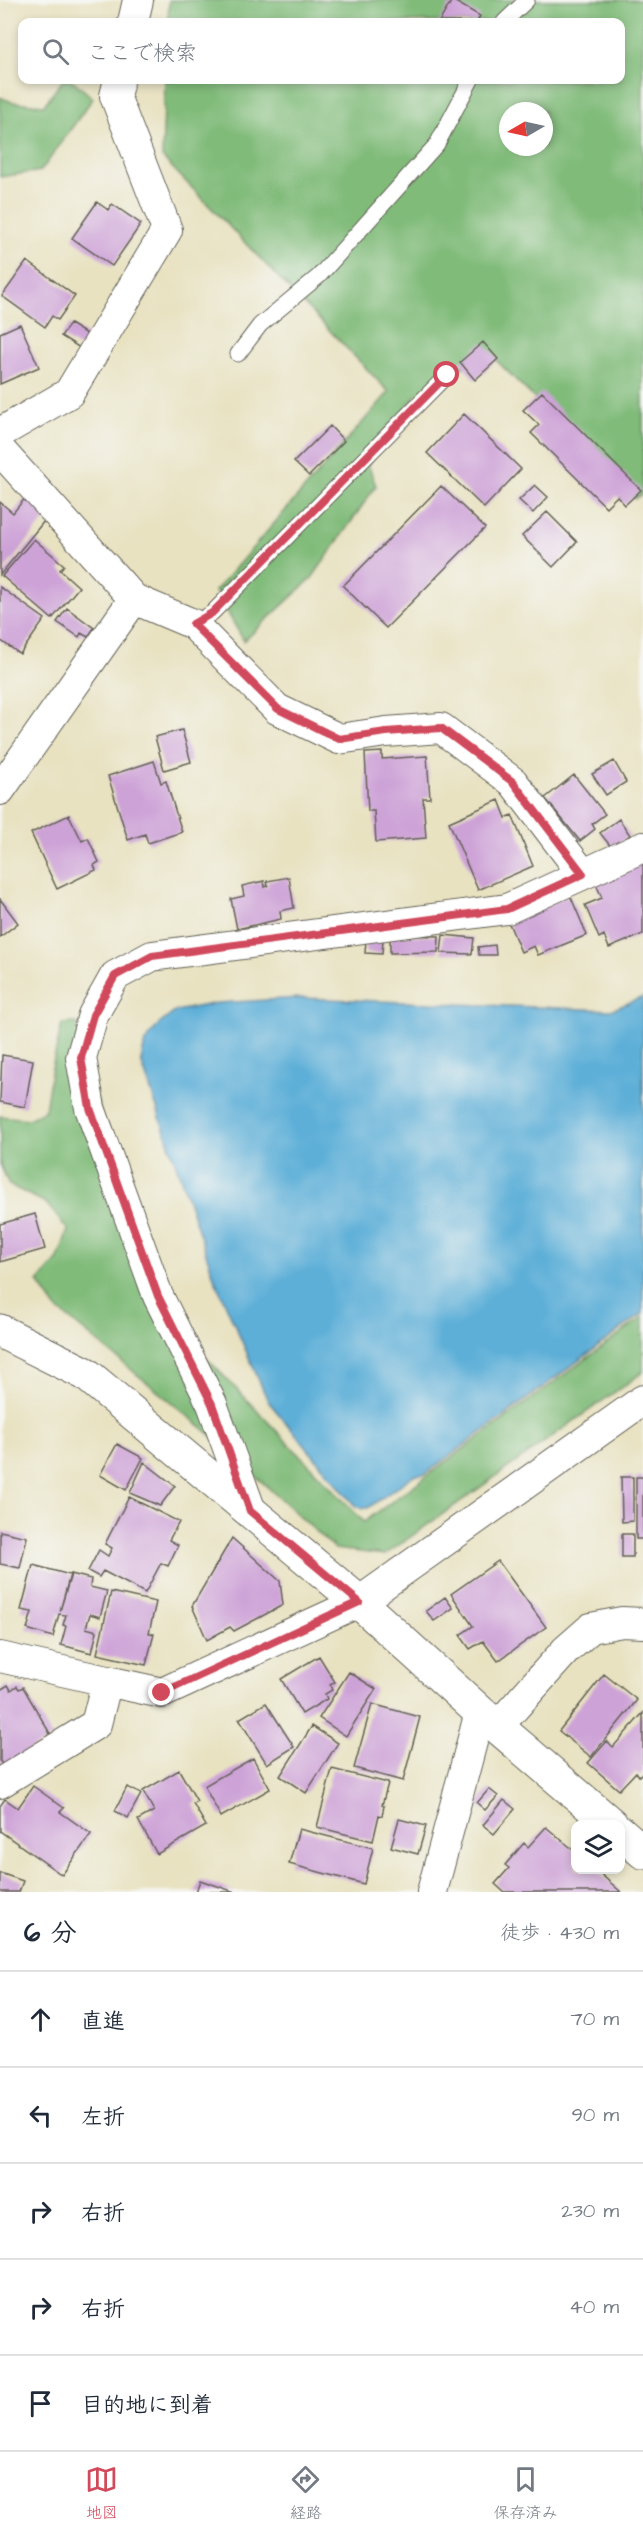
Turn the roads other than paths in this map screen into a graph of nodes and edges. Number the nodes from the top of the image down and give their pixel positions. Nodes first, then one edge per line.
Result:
1 (138, 0) edge
2 (527, 0) edge
3 (134, 18) edge
4 (508, 18) edge
5 (118, 84) edge
6 (469, 84) edge
7 (238, 354) dead end
8 (447, 375) dead end
9 (0, 433) edge
10 (0, 450) edge
11 (134, 599) junction
12 (193, 624) junction
13 (0, 790) edge
14 (643, 847) edge
15 (583, 874) junction
16 (0, 1330) edge
17 (639, 1406) edge
18 (250, 1511) junction
19 (359, 1602) junction
20 (643, 1623) edge
21 (0, 1657) edge
22 (107, 1681) junction
23 (489, 1719) junction
24 (0, 1783) edge
25 (606, 1820) edge
26 (625, 1836) edge
27 (643, 1852) edge
28 (432, 1892) edge

1 - 3 street
2 - 4 lane
5 - 9 street
6 - 7 lane
8 - 12 lane
10 - 11 street
11 - 12 street
11 - 13 street
12 - 15 street
14 - 15 street
15 - 18 street
16 - 18 street
17 - 19 street
18 - 19 street
19 - 22 street
19 - 23 street
20 - 23 street
21 - 22 street
22 - 24 street
23 - 25 street
23 - 28 street
26 - 27 street

